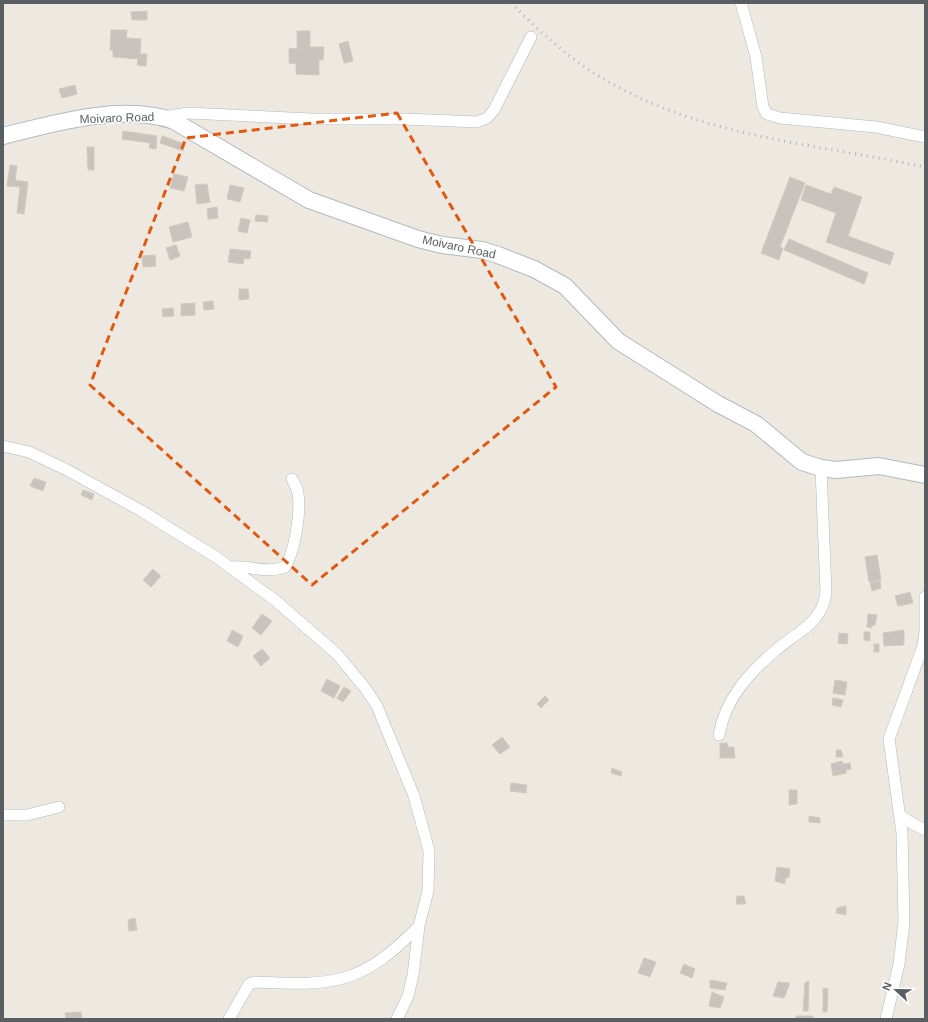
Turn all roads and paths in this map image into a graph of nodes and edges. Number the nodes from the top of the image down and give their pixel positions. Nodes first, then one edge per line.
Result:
1 (741, 3) edge
2 (531, 37) dead end
3 (163, 117) junction
4 (3, 136) edge
5 (925, 137) edge
6 (3, 446) edge
7 (821, 468) junction
8 (925, 475) edge
9 (292, 478) dead end
10 (230, 567) junction
11 (925, 597) edge
12 (719, 735) dead end
13 (59, 807) dead end
14 (3, 815) edge
15 (899, 815) junction
16 (925, 830) edge
17 (419, 926) junction
18 (229, 1019) edge
19 (397, 1019) edge
20 (886, 1019) edge

1 - 5 street
2 - 3 street
3 - 4 street, Moivaro Road
3 - 7 street, Moivaro Road
6 - 10 street
7 - 8 street, Moivaro Road
7 - 12 street
9 - 10 street
10 - 17 street
11 - 15 street
13 - 14 street
15 - 16 street
15 - 20 street
17 - 18 street
17 - 19 street

